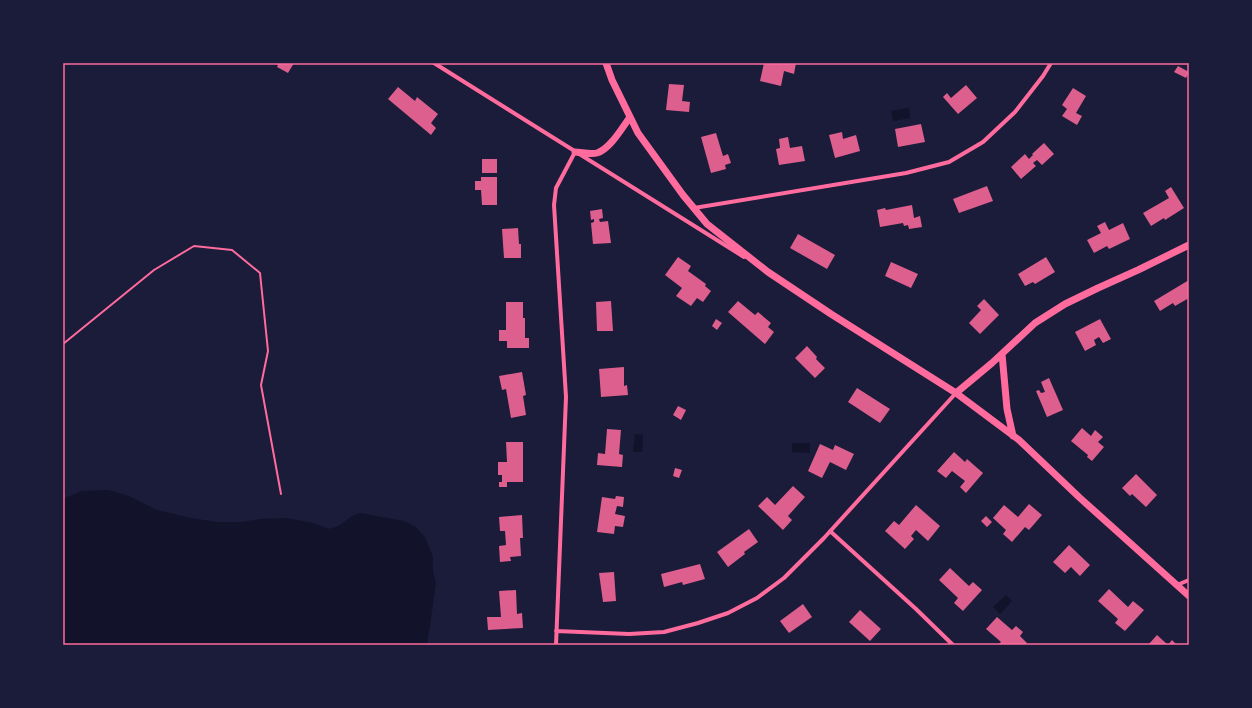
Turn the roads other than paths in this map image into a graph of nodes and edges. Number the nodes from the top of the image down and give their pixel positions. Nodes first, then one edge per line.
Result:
1 (434, 63) edge
2 (1051, 63) edge
3 (609, 64) edge
4 (630, 117) junction
5 (575, 152) junction
6 (694, 208) junction
7 (1189, 245) edge
8 (768, 272) junction
9 (1002, 354) junction
10 (956, 393) junction
11 (1013, 436) junction
12 (830, 531) junction
13 (1189, 580) edge
14 (1177, 585) junction
15 (1189, 596) edge
16 (556, 631) junction
17 (556, 645) edge
18 (953, 645) edge

1 - 5 street
2 - 6 street
3 - 4 street
4 - 5 street
4 - 6 street
5 - 8 street
5 - 16 street
6 - 8 street
7 - 9 street
8 - 10 street
9 - 10 street
9 - 11 street
10 - 11 street
10 - 12 street
11 - 14 street
12 - 16 street
12 - 18 street
13 - 14 street
14 - 15 street
16 - 17 street

